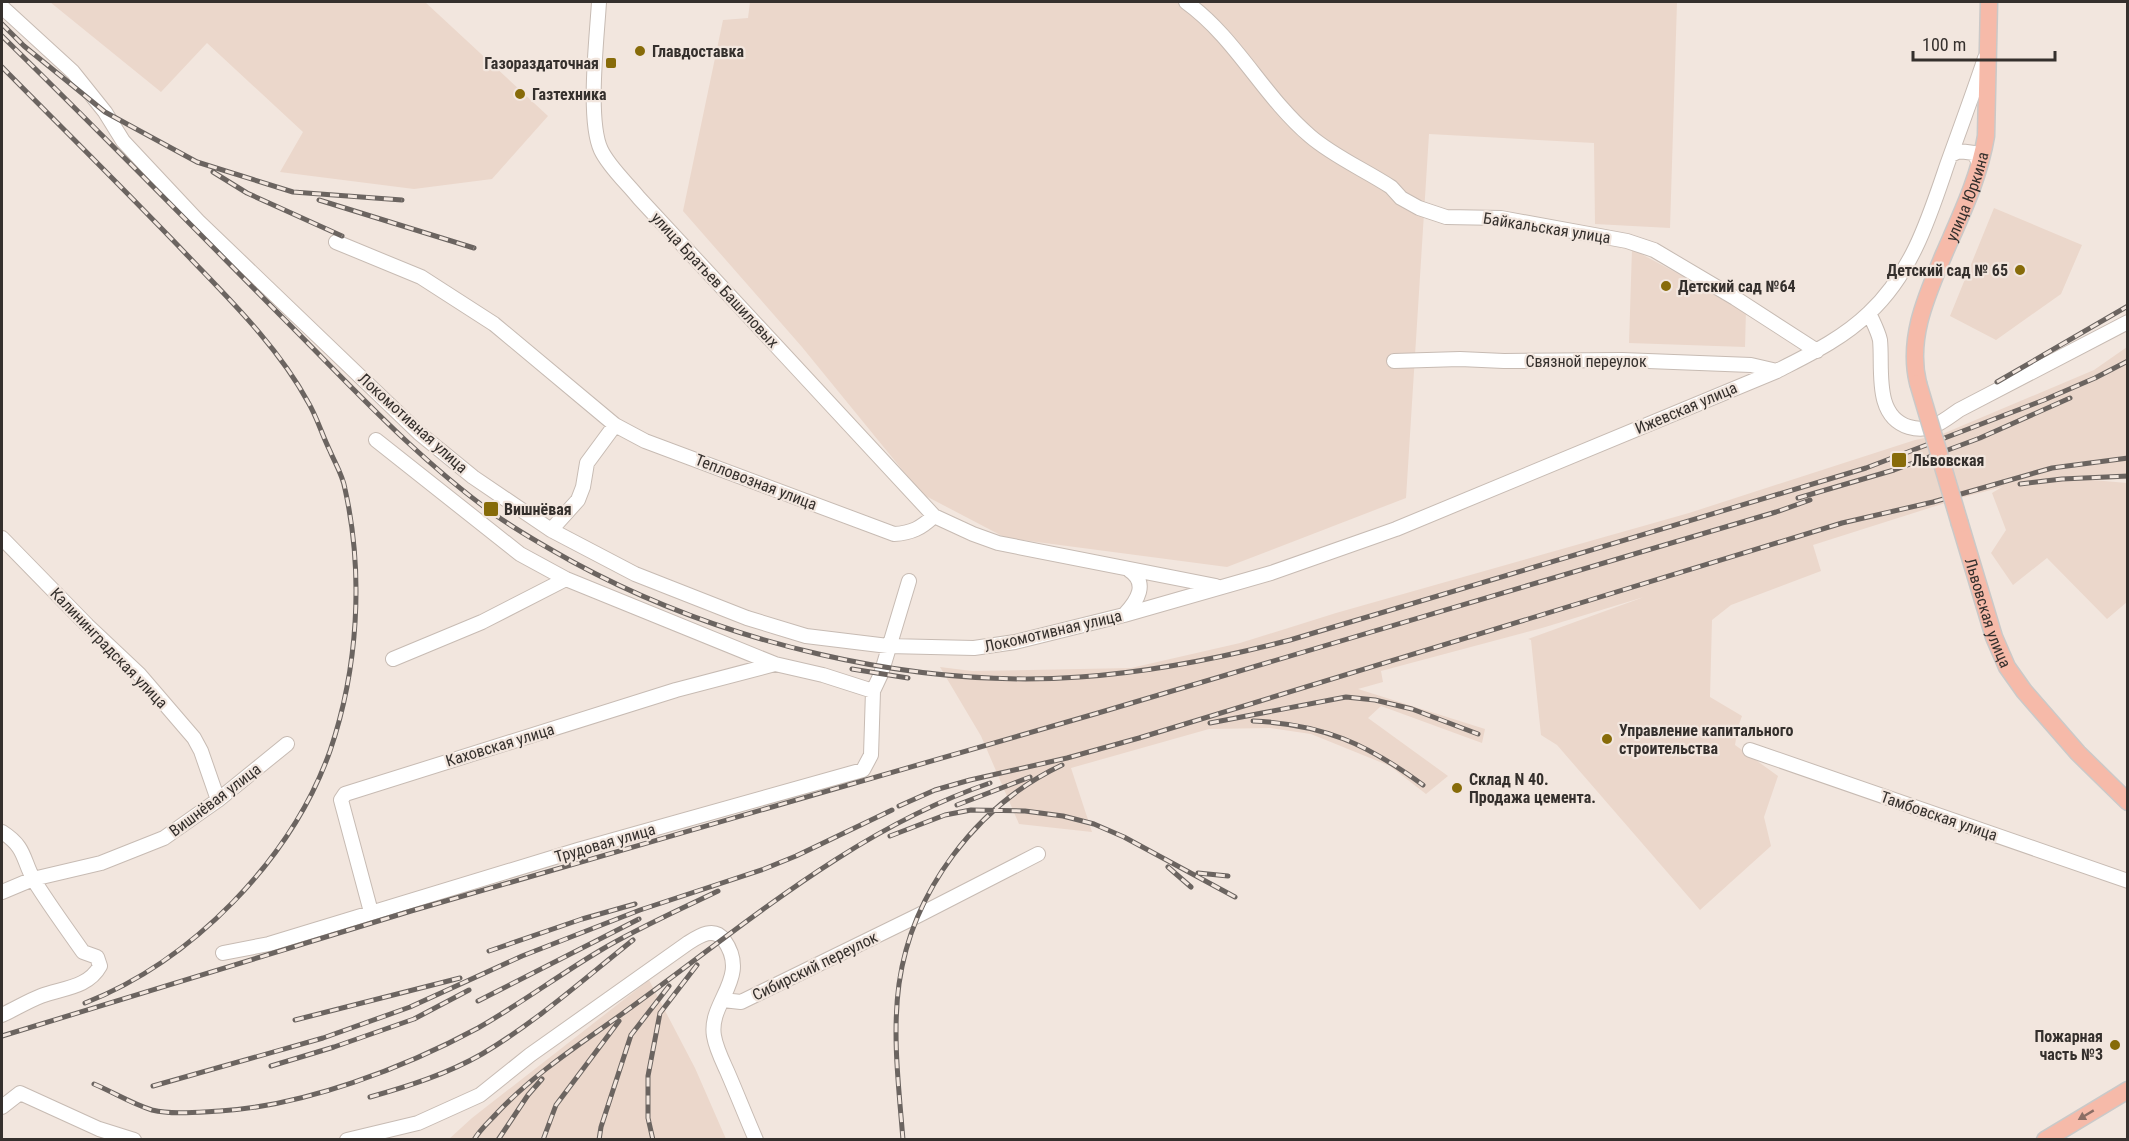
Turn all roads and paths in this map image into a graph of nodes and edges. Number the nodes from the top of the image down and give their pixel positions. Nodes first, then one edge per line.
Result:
1 (599, 2) edge
2 (1186, 2) edge
3 (1989, 2) edge
4 (2, 7) edge
5 (1988, 50) junction
6 (1951, 155) junction
7 (1979, 168) junction
8 (336, 242) dead end
9 (1869, 313) junction
10 (2127, 322) edge
11 (1817, 351) junction
12 (1394, 361) dead end
13 (1777, 371) junction
14 (1918, 383) joint
15 (615, 425) junction
16 (376, 440) dead end
17 (934, 516) junction
18 (551, 530) junction
19 (2, 538) edge
20 (1129, 570) junction
21 (566, 579) junction
22 (909, 580) dead end
23 (1219, 587) junction
24 (1124, 615) junction
25 (888, 646) junction
26 (393, 659) dead end
27 (775, 664) junction
28 (873, 692) junction
29 (287, 744) dead end
30 (1750, 750) dead end
31 (218, 800) junction
32 (2127, 802) edge
33 (2, 832) edge
34 (1038, 854) dead end
35 (33, 879) junction
36 (2127, 881) edge
37 (2, 892) edge
38 (371, 912) junction
39 (223, 952) dead end
40 (723, 1000) junction
41 (2, 1015) edge
42 (2127, 1090) edge
43 (2, 1107) edge
44 (134, 1140) edge
45 (346, 1140) edge
46 (756, 1140) edge
47 (2045, 1140) edge

1 - 17 street, улица Братьев Башиловых
2 - 11 street, Байкальская улица
3 - 5 main road, улица Юркина
4 - 18 street, Локомотивная улица
5 - 6 street, Ижевская улица
5 - 7 main road, улица Юркина
6 - 7 street
6 - 9 street, Ижевская улица
7 - 14 main road, улица Юркина
8 - 15 street, Тепловозная улица
9 - 10 street
9 - 11 street, Ижевская улица
11 - 13 street, Ижевская улица
12 - 13 street, Связной переулок
13 - 23 street, Ижевская улица
14 - 32 main road, Львовская улица, bridge
15 - 17 street, Тепловозная улица
15 - 18 street
16 - 21 street
17 - 20 street
18 - 25 street, Локомотивная улица
19 - 31 street, Калининградская улица
20 - 23 street
20 - 24 street
21 - 26 street
21 - 27 street
22 - 25 street, Трудовая улица
23 - 24 street, Локомотивная улица
24 - 25 street, Локомотивная улица
25 - 28 street, Трудовая улица
27 - 28 street
27 - 38 street, Каховская улица
28 - 38 street, Трудовая улица
29 - 31 street, Вишнёвая улица
30 - 36 street, Тамбовская улица
31 - 35 street, Вишнёвая улица
33 - 35 street
34 - 40 street, Сибирский переулок
35 - 37 street, Вишнёвая улица
35 - 41 street
38 - 39 street, Трудовая улица
40 - 45 street
40 - 46 street
42 -> 47 main road
43 - 44 street

